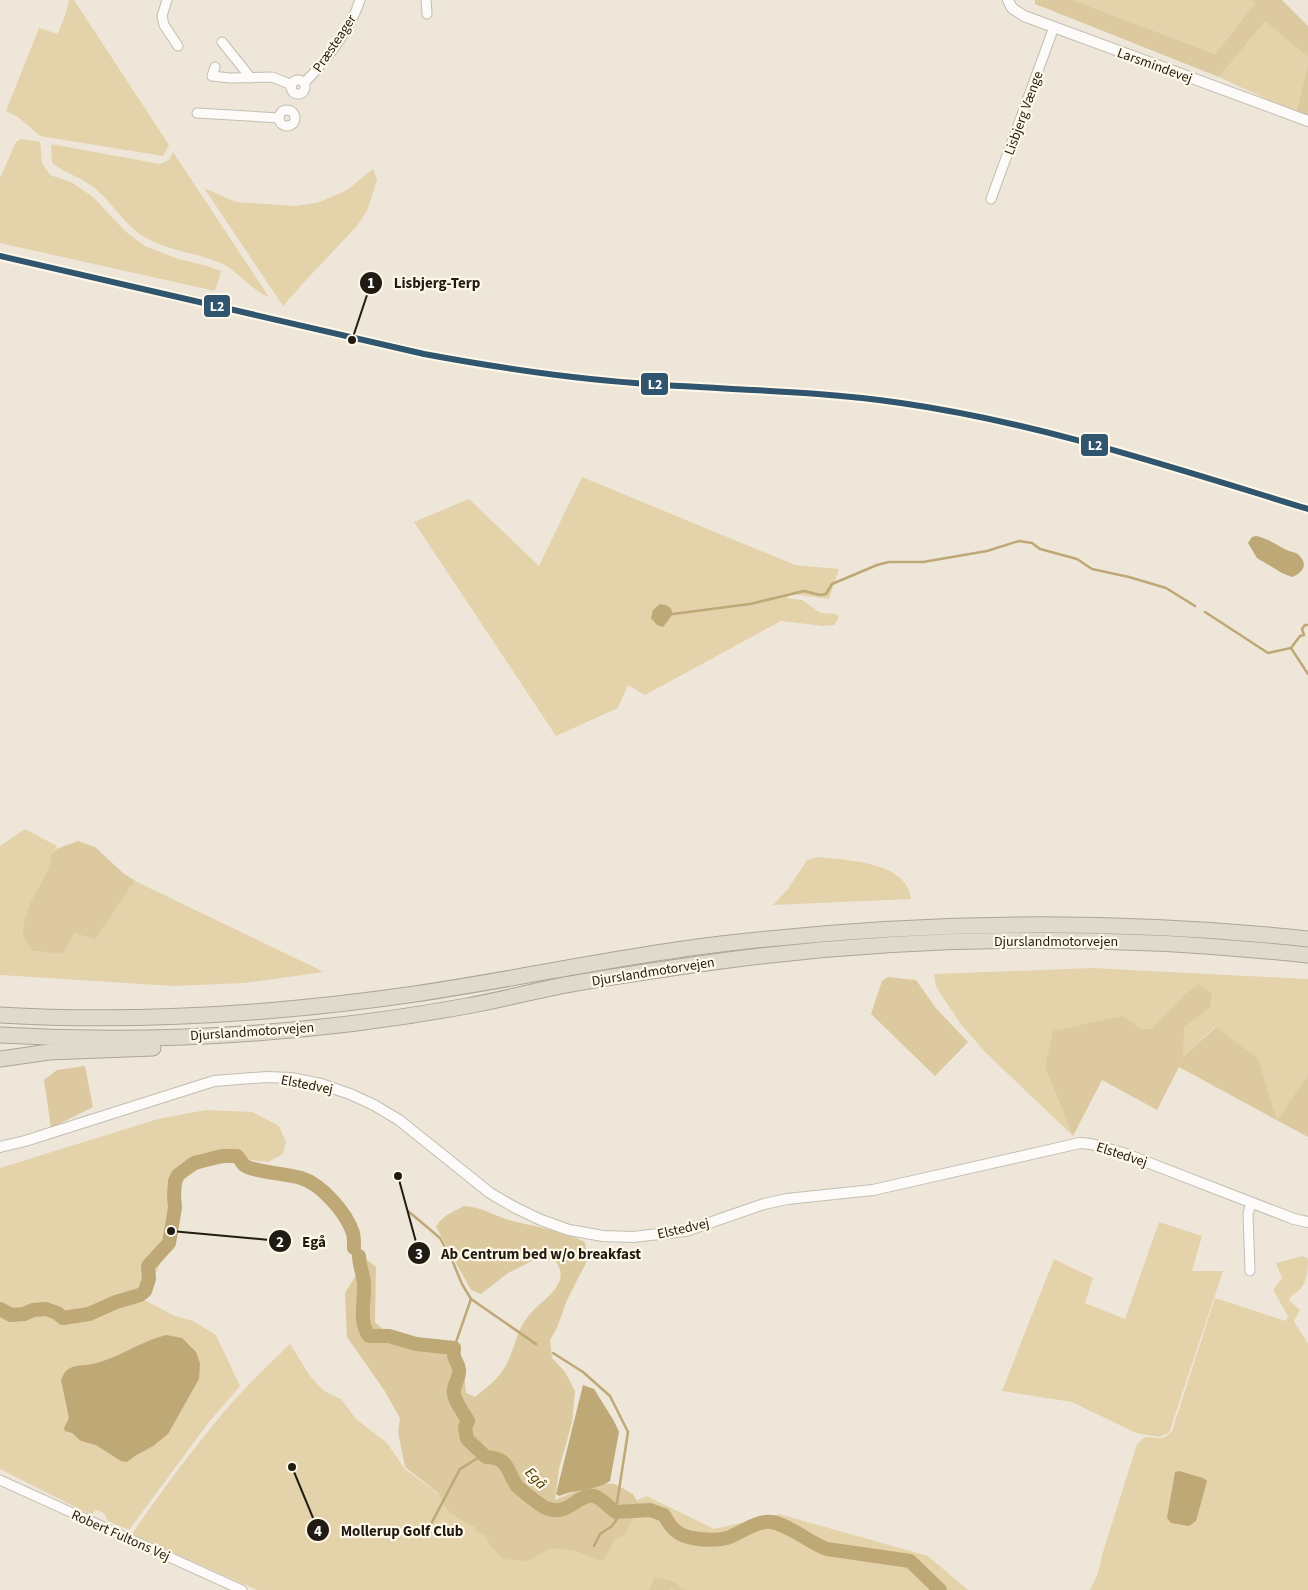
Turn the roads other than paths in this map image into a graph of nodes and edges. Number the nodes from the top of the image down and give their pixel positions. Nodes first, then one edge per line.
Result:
1 (167, 0) edge
2 (360, 0) edge
3 (426, 0) edge
4 (1008, 0) edge
5 (427, 14) dead end
6 (1054, 27) junction
7 (222, 42) dead end
8 (178, 46) dead end
9 (215, 67) dead end
10 (251, 78) junction
11 (304, 83) junction
12 (292, 85) junction
13 (297, 94) junction
14 (291, 111) junction
15 (197, 113) dead end
16 (279, 118) junction
17 (1308, 121) edge
18 (991, 199) dead end
19 (1308, 939) edge
20 (1308, 955) edge
21 (466, 1006) junction
22 (0, 1015) edge
23 (0, 1035) edge
24 (0, 1059) edge
25 (0, 1147) edge
26 (1251, 1202) junction
27 (1308, 1222) edge
28 (1250, 1271) dead end
29 (0, 1480) edge
30 (242, 1590) edge

1 - 8 street
2 - 11 street, Præsteager
3 - 5 street
4 - 6 street, Larsmindevej
6 - 17 street, Larsmindevej
6 - 18 street, Lisbjerg Vænge
7 - 10 street
9 - 10 street, Præsteager
10 - 12 street, Præsteager
11 - 12 street, Præsteager
11 - 13 street, Præsteager
12 - 13 street
13 - 14 street, Præsteager
14 - 16 street
14 - 16 street, Præsteager
15 - 16 street, Præsteager
19 - 22 highway, Djurslandmotorvejen
20 - 21 highway, Djurslandmotorvejen
21 - 23 highway, Djurslandmotorvejen
21 - 24 highway
25 - 26 street, Elstedvej
26 - 27 street, Elstedvej
26 - 28 street
29 - 30 street, Robert Fultons Vej

